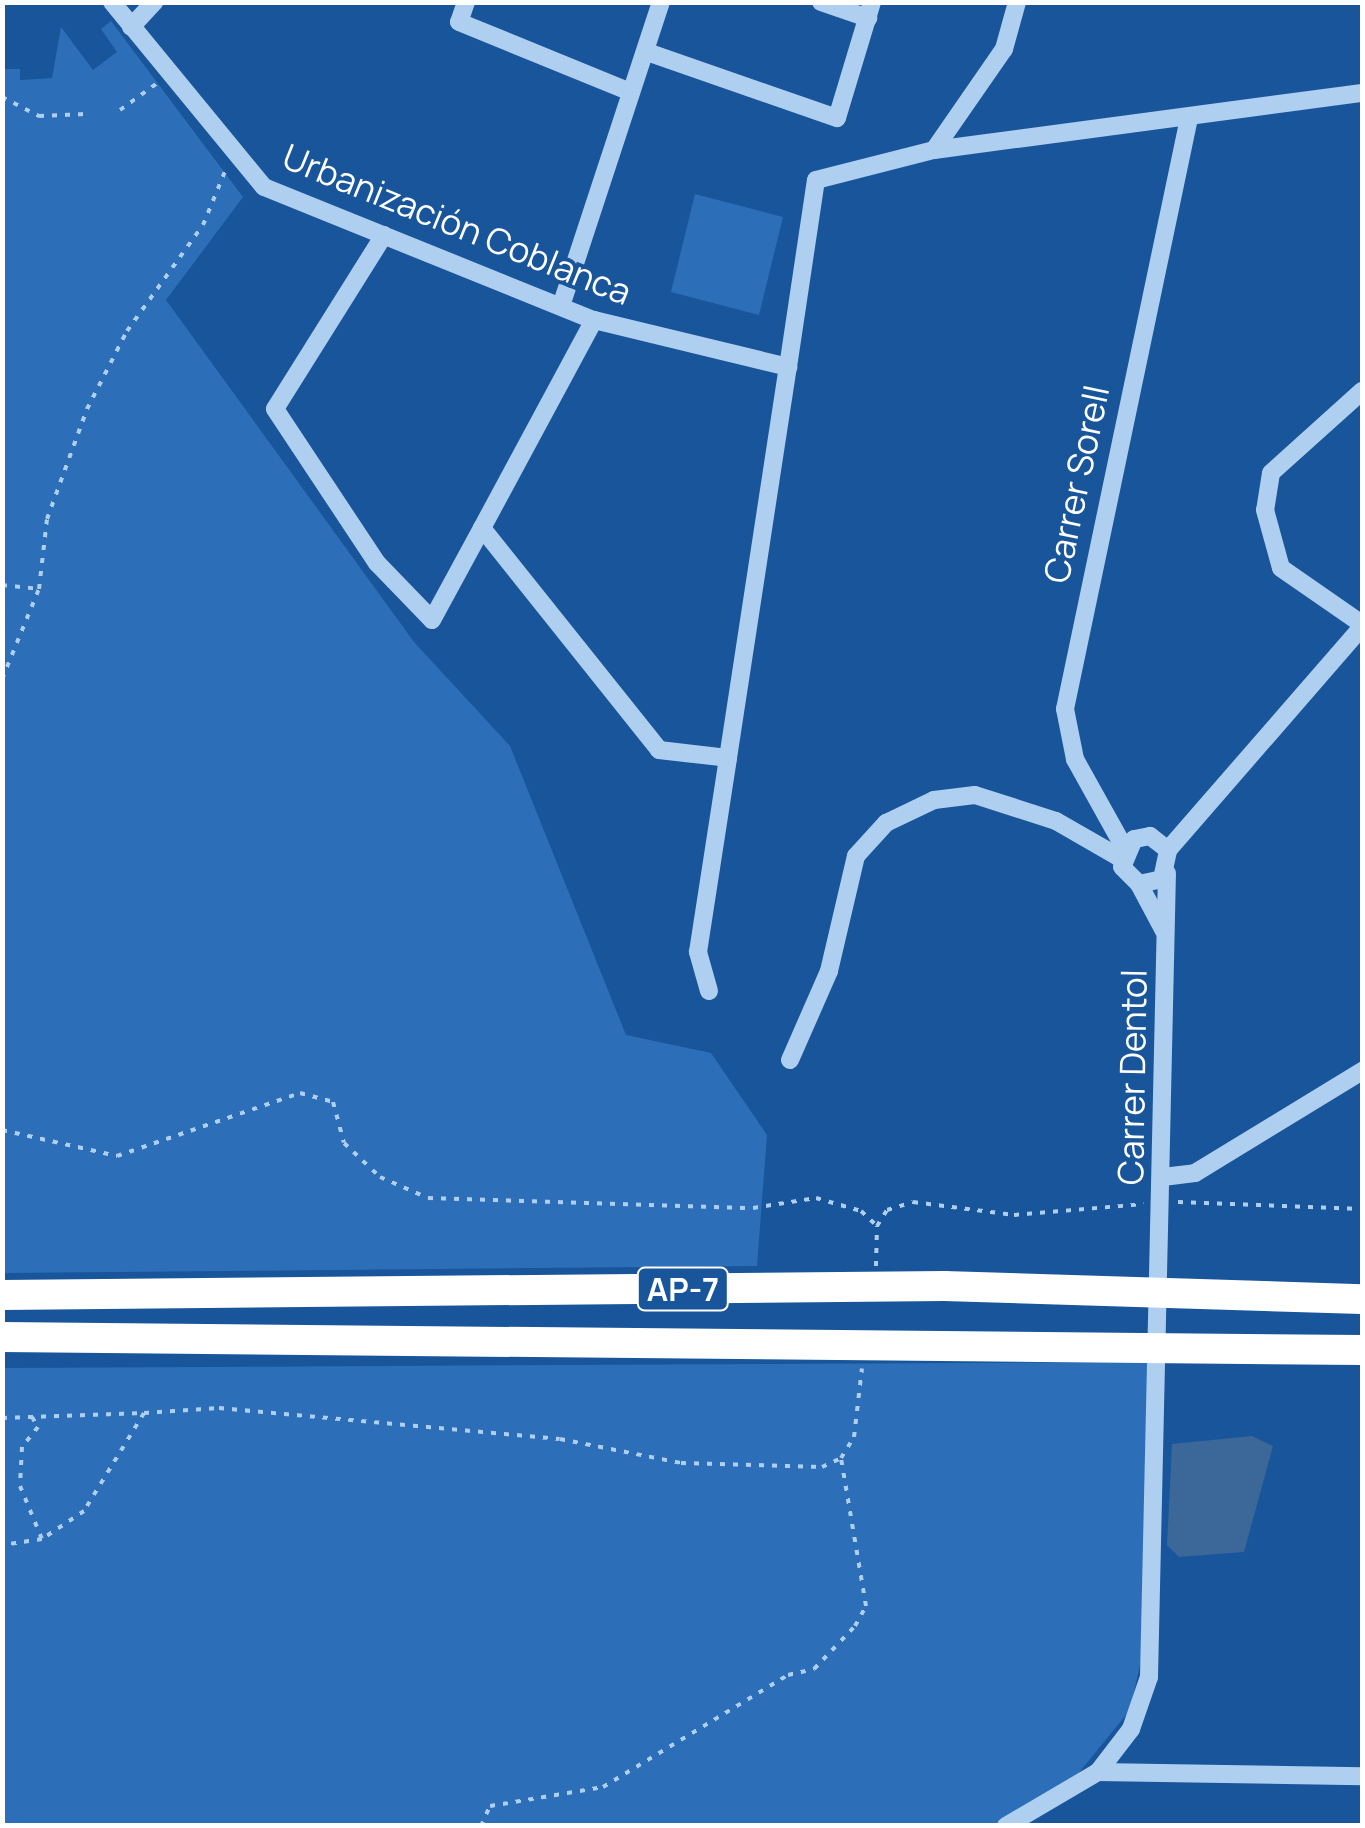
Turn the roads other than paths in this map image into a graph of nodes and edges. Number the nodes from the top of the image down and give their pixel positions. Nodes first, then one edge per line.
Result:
1 (112, 2) edge
2 (154, 2) edge
3 (466, 2) edge
4 (661, 2) edge
5 (821, 2) edge
6 (1017, 2) edge
7 (870, 10) edge
8 (131, 27) junction
9 (647, 52) junction
10 (626, 90) junction
11 (1362, 94) edge
12 (1188, 123) junction
13 (934, 150) junction
14 (384, 235) junction
15 (561, 306) junction
16 (594, 320) junction
17 (788, 367) junction
18 (1362, 390) edge
19 (482, 528) junction
20 (1362, 626) edge
21 (728, 758) junction
22 (1095, 804) junction
23 (1068, 828) junction
24 (1168, 850) junction
25 (1123, 854) junction
26 (1167, 873) junction
27 (1139, 884) junction
28 (1167, 936) junction
29 (708, 991) dead end
30 (790, 1060) dead end
31 (1362, 1071) edge
32 (1163, 1177) junction
33 (2, 1295) edge
34 (1362, 1299) edge
35 (2, 1337) edge
36 (1362, 1350) edge
37 (1098, 1772) junction
38 (1362, 1776) edge
39 (1006, 1826) edge

1 - 8 street, Urbanización Coblanca
2 - 8 street
3 - 10 street
4 - 9 street
5 - 7 street
6 - 13 street
7 - 9 street
8 - 14 street, Urbanización Coblanca
9 - 10 street
10 - 15 street
11 - 12 street
12 - 13 street
12 - 22 street, Carrer Sorell
13 - 17 street
14 - 15 street, Urbanización Coblanca
14 - 19 street
15 - 16 street, Urbanización Coblanca
16 - 17 street, Urbanización Coblanca
16 - 19 street
17 - 21 street
18 - 20 street
19 - 21 street
20 - 24 street
21 - 29 street
22 - 23 street
22 - 25 street, Carrer Sorell
23 - 25 street
23 - 30 street
24 - 25 street
24 - 26 street, Carrer Dentol
25 - 27 street, Carrer Dentol
26 - 27 street
26 - 28 street, Carrer Dentol
27 - 28 street, Carrer Dentol
28 - 32 street, Carrer Dentol
31 - 32 street
32 - 37 street, Carrer Dentol
33 - 34 highway, AP-7
35 - 36 highway, AP-7
37 - 38 street
37 - 39 street

